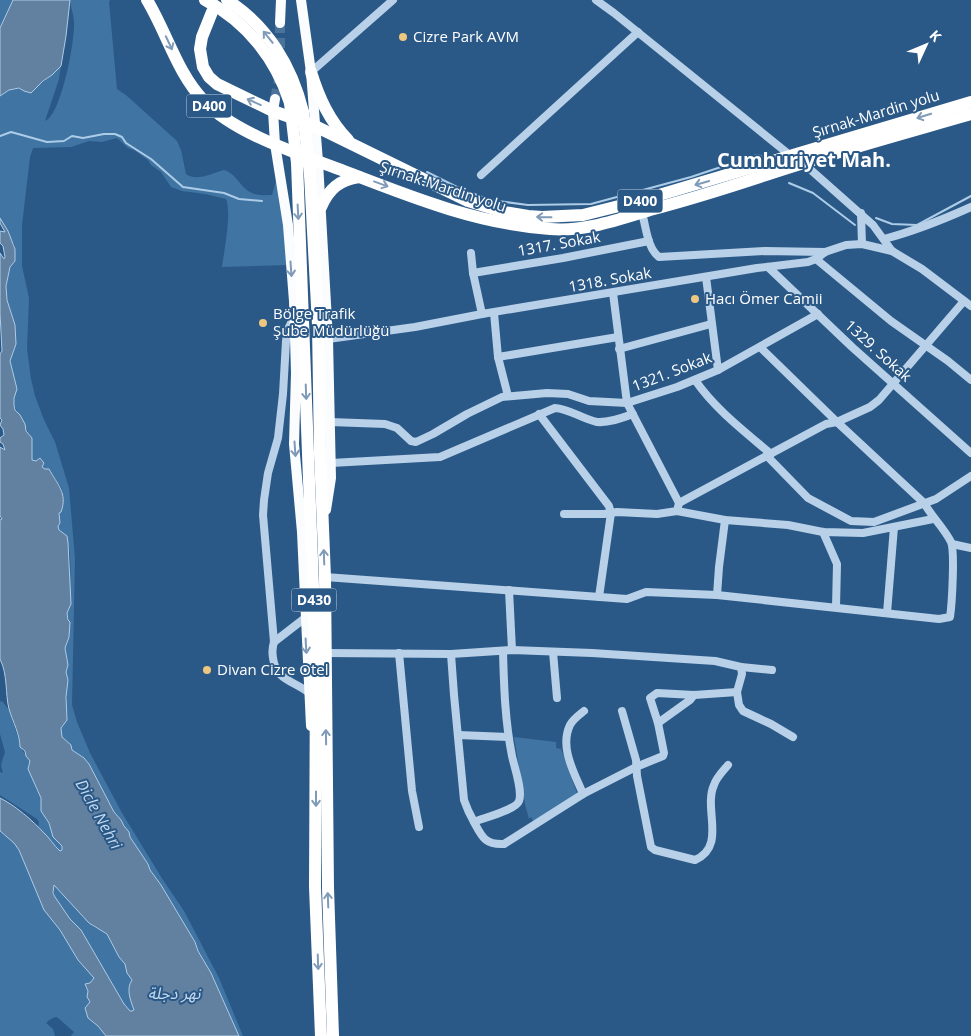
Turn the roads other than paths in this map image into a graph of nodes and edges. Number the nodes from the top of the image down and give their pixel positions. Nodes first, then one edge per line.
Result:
1 (147, 0) edge
2 (205, 0) edge
3 (228, 0) edge
4 (281, 0) edge
5 (302, 0) edge
6 (393, 0) edge
7 (596, 0) edge
8 (212, 12) dead end
9 (280, 23) tunnel mouth
10 (638, 32) junction
11 (311, 72) junction
12 (971, 102) edge
13 (274, 105) junction
14 (971, 114) edge
15 (315, 126) junction
16 (275, 144) junction
17 (353, 145) junction
18 (791, 156) junction
19 (318, 162) junction
20 (802, 163) junction
21 (481, 175) dead end
22 (359, 177) junction
23 (971, 207) edge
24 (321, 208) junction
25 (642, 213) junction
26 (861, 213) junction
27 (884, 238) junction
28 (650, 242) junction
29 (862, 244) junction
30 (892, 251) junction
31 (825, 252) junction
32 (471, 253) dead end
33 (816, 259) junction
34 (768, 267) junction
35 (473, 273) junction
36 (706, 277) junction
37 (613, 293) junction
38 (968, 303) edge
39 (494, 313) junction
40 (482, 314) junction
41 (818, 314) junction
42 (294, 317) junction
43 (711, 324) junction
44 (618, 337) junction
45 (328, 339) junction
46 (926, 345) junction
47 (760, 348) junction
48 (620, 349) junction
49 (498, 357) junction
50 (718, 370) junction
51 (695, 380) junction
52 (971, 380) edge
53 (894, 384) junction
54 (508, 396) junction
55 (627, 403) junction
56 (540, 414) junction
57 (633, 414) junction
58 (330, 422) junction
59 (837, 422) junction
60 (971, 453) edge
61 (769, 455) junction
62 (331, 463) junction
63 (971, 476) edge
64 (924, 503) junction
65 (678, 507) junction
66 (611, 513) junction
67 (564, 514) dead end
68 (933, 519) junction
69 (725, 520) junction
70 (323, 527) junction
71 (894, 527) junction
72 (823, 532) junction
73 (952, 544) junction
74 (971, 548) edge
75 (325, 577) junction
76 (509, 590) junction
77 (599, 596) junction
78 (718, 596) junction
79 (836, 607) junction
80 (887, 613) junction
81 (305, 618) junction
82 (274, 642) junction
83 (512, 650) junction
84 (503, 652) junction
85 (553, 652) junction
86 (326, 653) junction
87 (399, 653) junction
88 (452, 654) junction
89 (741, 666) junction
90 (772, 670) dead end
91 (308, 692) junction
92 (737, 692) junction
93 (694, 694) junction
94 (557, 698) dead end
95 (584, 711) dead end
96 (622, 711) dead end
97 (658, 723) junction
98 (458, 736) junction
99 (508, 737) junction
100 (793, 737) dead end
101 (728, 765) dead end
102 (636, 768) junction
103 (316, 780) junction
104 (583, 794) junction
105 (474, 822) junction
106 (419, 826) dead end
107 (321, 1036) edge
108 (334, 1036) edge

1 -> 16 highway, Şırnak-Mardin yolu / D400
2 -> 103 highway, D430, bridge
70 -> 3 highway, D430, bridge
4 - 9 main road
5 - 11 main road
6 - 11 street
7 - 10 street
13 -> 8 highway, Şırnak-Mardin yolu / D400
10 - 18 street
10 - 21 street
11 - 15 main road
11 - 17 highway
12 -> 18 highway, Şırnak-Mardin yolu / D400
13 - 15 highway, Şırnak-Mardin yolu / D400
13 - 16 main road
14 - 20 highway, Şırnak-Mardin yolu / D400
15 - 17 highway, Şırnak-Mardin yolu / D400
15 - 19 main road
16 - 19 highway, Şırnak-Mardin yolu / D400
16 -> 42 main road
18 -> 17 highway, Şırnak-Mardin yolu / D400
19 - 22 highway, Şırnak-Mardin yolu / D400
19 - 24 main road
20 - 25 highway, Şırnak-Mardin yolu / D400
20 - 26 street
22 - 24 highway
22 -> 25 highway, Şırnak-Mardin yolu / D400
23 - 27 street
24 - 45 main road
25 - 28 street
26 - 27 street
26 - 29 street
27 - 30 street
28 - 31 street
28 - 35 street, 1317. Sokak
29 - 30 street, 1318. Sokak
29 - 31 street, 1318. Sokak
30 - 38 street
31 - 33 street, 1318. Sokak
32 - 35 street
33 - 34 street, 1318. Sokak
33 - 46 street
34 - 36 street, 1318. Sokak
34 - 41 street, 1329. Sokak
35 - 40 street
36 - 37 street, 1318. Sokak
36 - 43 street
37 - 39 street, 1318. Sokak
37 - 44 street
38 - 46 street
39 - 40 street, 1318. Sokak
39 - 49 street
40 - 45 street, 1318. Sokak
41 - 47 street, 1321. Sokak
41 - 53 street, 1329. Sokak
42 -> 81 main road
42 - 82 street
43 - 48 street
43 - 50 street
44 - 48 street
44 - 49 street
45 - 58 main road
46 - 52 street
46 - 53 street
47 - 50 street, 1321. Sokak
47 - 59 street
48 - 55 street
49 - 54 street
50 - 51 street, 1321. Sokak
51 - 55 street, 1321. Sokak
51 - 61 street
53 - 59 street
53 - 60 street, 1329. Sokak
54 - 55 street, 1321. Sokak
54 - 58 street, 1321. Sokak
55 - 57 street
56 - 57 street
56 - 62 street
56 - 66 street
57 - 65 street
58 - 62 main road
59 - 61 street
59 - 64 street
61 - 64 street
61 - 65 street
62 - 70 main road
63 - 64 street
64 - 68 street
65 - 66 street
65 - 69 street
66 - 67 street
66 - 77 street
68 - 71 street
68 - 73 street
69 - 72 street
69 - 78 street
75 -> 70 highway, D430
71 - 72 street
71 - 80 street
72 - 79 street
73 - 74 street
73 - 80 street
75 - 76 street
75 - 86 highway, D430
76 - 77 street
76 - 83 street
77 - 78 street
78 - 79 street
79 - 80 street
81 - 82 street
81 -> 91 main road
82 - 91 street
83 - 84 street
83 - 85 street
84 - 88 street
84 - 99 street
85 - 89 street
85 - 94 street
86 - 87 street
108 -> 86 highway, D430
87 - 88 street
87 - 106 street
88 - 98 street
89 - 90 street
89 - 92 street
91 - 103 main road
92 - 93 street
92 - 100 street
93 - 97 street
93 - 97 street
95 - 104 street
96 - 102 street
97 - 102 street
98 - 99 street
98 - 105 street
99 - 105 street
101 - 102 street
102 - 104 street
103 -> 107 highway, D430
104 - 105 street

